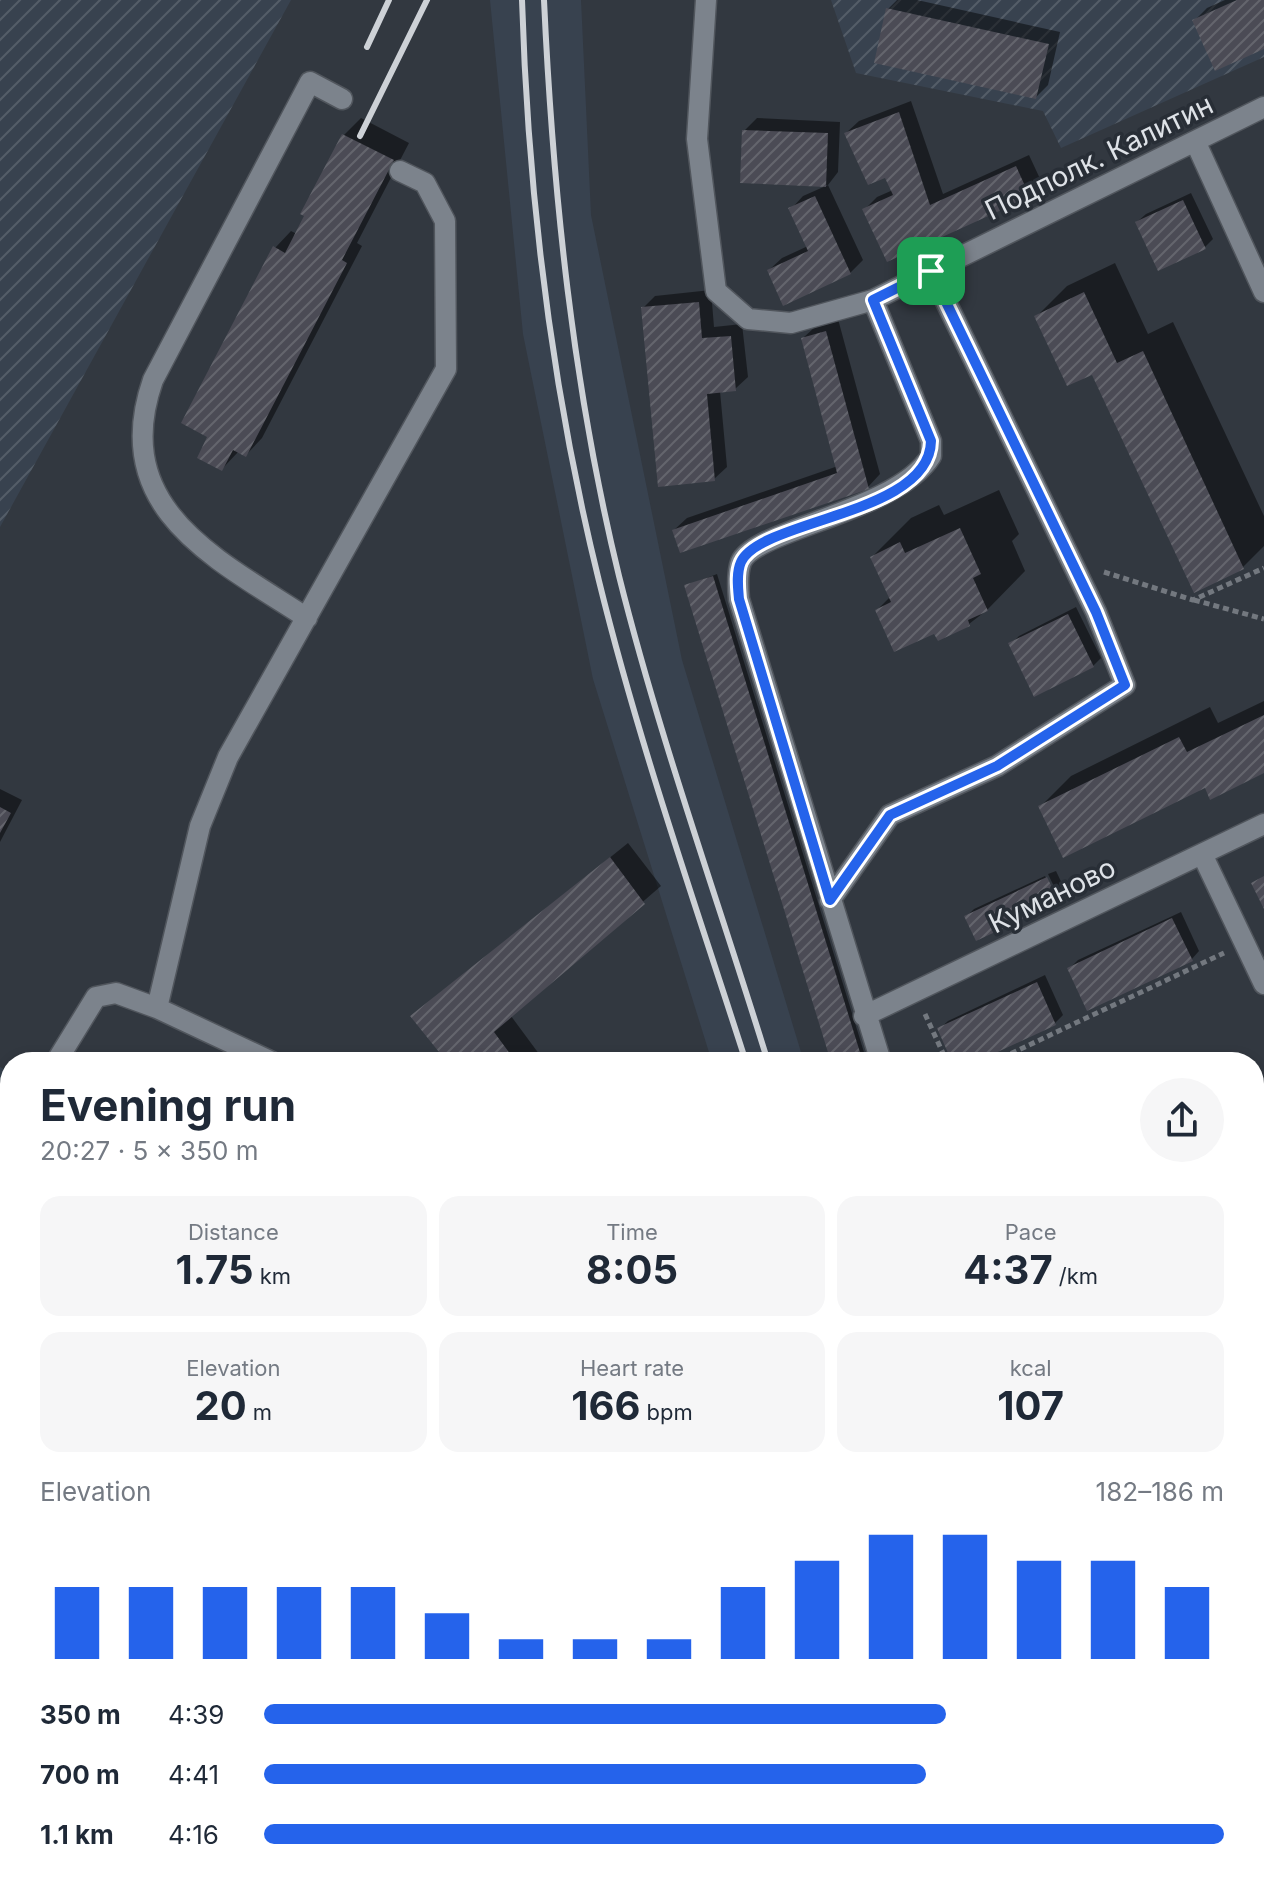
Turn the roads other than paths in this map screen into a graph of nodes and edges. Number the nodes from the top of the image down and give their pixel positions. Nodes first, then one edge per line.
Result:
1 (706, 0) edge
2 (342, 99) dead end
3 (1264, 107) edge
4 (1195, 141) junction
5 (400, 171) dead end
6 (931, 271) junction
7 (1264, 292) edge
8 (873, 300) junction
9 (307, 618) junction
10 (1264, 824) edge
11 (1202, 854) junction
12 (830, 900) junction
13 (1264, 984) edge
14 (157, 1008) junction
15 (864, 1016) junction
16 (62, 1052) edge
17 (251, 1052) edge
18 (877, 1052) edge

1 - 8 street, Подполк. Калитин
2 - 9 street
3 - 4 street, Подполк. Калитин
4 - 6 street, Подполк. Калитин
4 - 7 street
5 - 9 street
6 - 8 street, Подполк. Калитин
6 - 12 street
8 - 12 street
9 - 14 street
10 - 11 street, Куманово
11 - 13 street
11 - 15 street, Куманово
12 - 15 street
14 - 16 street
14 - 17 street
15 - 18 street

